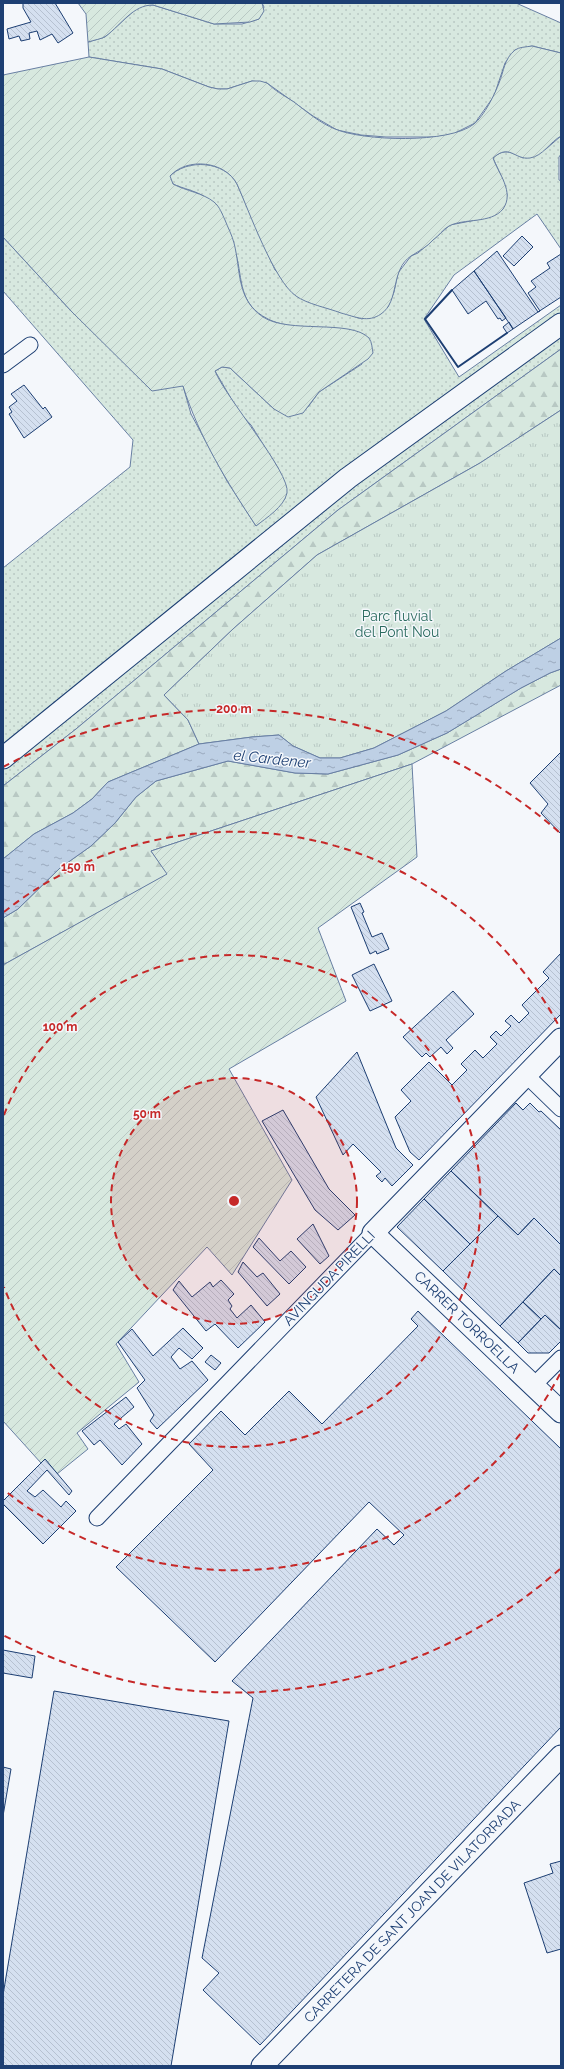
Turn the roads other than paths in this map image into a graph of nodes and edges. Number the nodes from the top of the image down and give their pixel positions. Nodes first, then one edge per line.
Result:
1 (561, 324) edge
2 (30, 345) dead end
3 (3, 365) edge
4 (3, 758) edge
5 (561, 1039) edge
6 (526, 1075) junction
7 (561, 1109) edge
8 (373, 1233) junction
9 (561, 1358) edge
10 (534, 1385) junction
11 (561, 1412) edge
12 (97, 1518) dead end
13 (561, 1756) edge
14 (262, 2066) edge

1 - 4 street
2 - 3 street
5 - 6 street, AVINGUDA PIRELLI
6 - 7 street
6 - 8 street, AVINGUDA PIRELLI
8 - 10 street, CARRER TORROELLA
8 - 12 street, AVINGUDA PIRELLI
9 - 10 street
10 - 11 street, CARRER TORROELLA
13 - 14 street, CARRETERA DE SANT JOAN DE VILATORRADA

